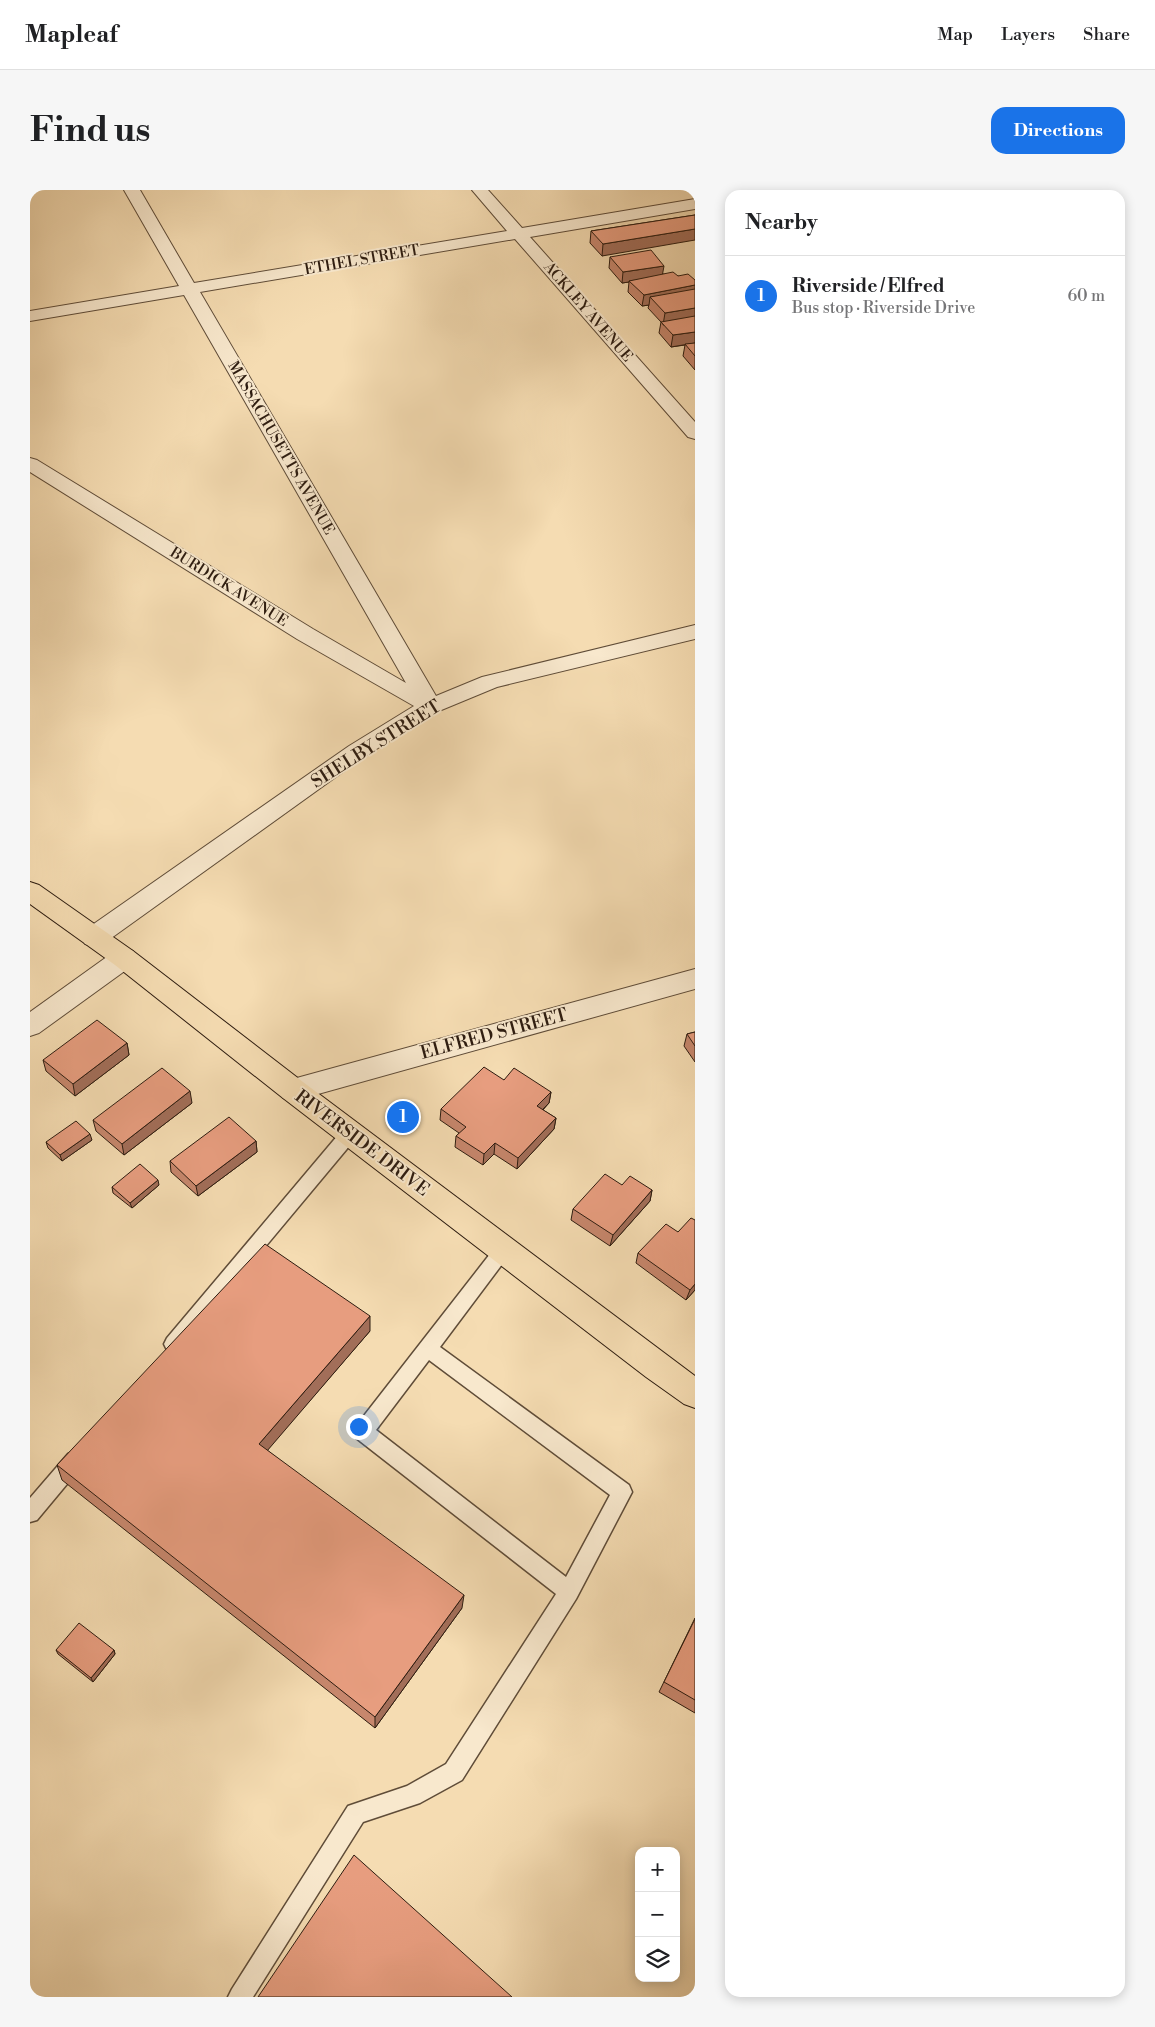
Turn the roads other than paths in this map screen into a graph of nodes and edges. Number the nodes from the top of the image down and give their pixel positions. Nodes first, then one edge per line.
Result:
1 (132, 190) edge
2 (480, 190) edge
3 (686, 190) edge
4 (695, 200) edge
5 (695, 204) edge
6 (519, 234) junction
7 (189, 289) junction
8 (30, 316) edge
9 (695, 433) edge
10 (30, 464) edge
11 (695, 632) edge
12 (431, 706) junction
13 (30, 891) edge
14 (94, 937) junction
15 (124, 958) junction
16 (695, 979) edge
17 (30, 1026) edge
18 (293, 1090) junction
19 (350, 1133) junction
20 (503, 1250) junction
21 (427, 1348) junction
22 (164, 1353) edge
23 (695, 1394) edge
24 (88, 1444) edge
25 (30, 1513) edge
26 (568, 1592) junction
27 (240, 1997) edge

1 - 7 street, MASSACHUSETTS AVENUE
2 - 6 street, ACKLEY AVENUE
3 - 4 street
5 - 6 street, ETHEL STREET
6 - 7 street, ETHEL STREET
6 - 9 street, ACKLEY AVENUE
7 - 8 street, ETHEL STREET
7 - 12 street, MASSACHUSETTS AVENUE
10 - 12 street, BURDICK AVENUE
11 - 12 street, SHELBY STREET
12 - 14 street, SHELBY STREET
13 - 14 main road, RIVERSIDE DRIVE
14 - 15 main road, RIVERSIDE DRIVE
15 - 17 street
15 - 18 main road, RIVERSIDE DRIVE
16 - 18 street, ELFRED STREET
18 - 19 main road, RIVERSIDE DRIVE
19 - 20 main road, RIVERSIDE DRIVE
19 - 22 lane
20 - 21 lane
20 - 23 main road, RIVERSIDE DRIVE
21 - 26 lane
21 - 26 lane
24 - 25 lane
26 - 27 lane

